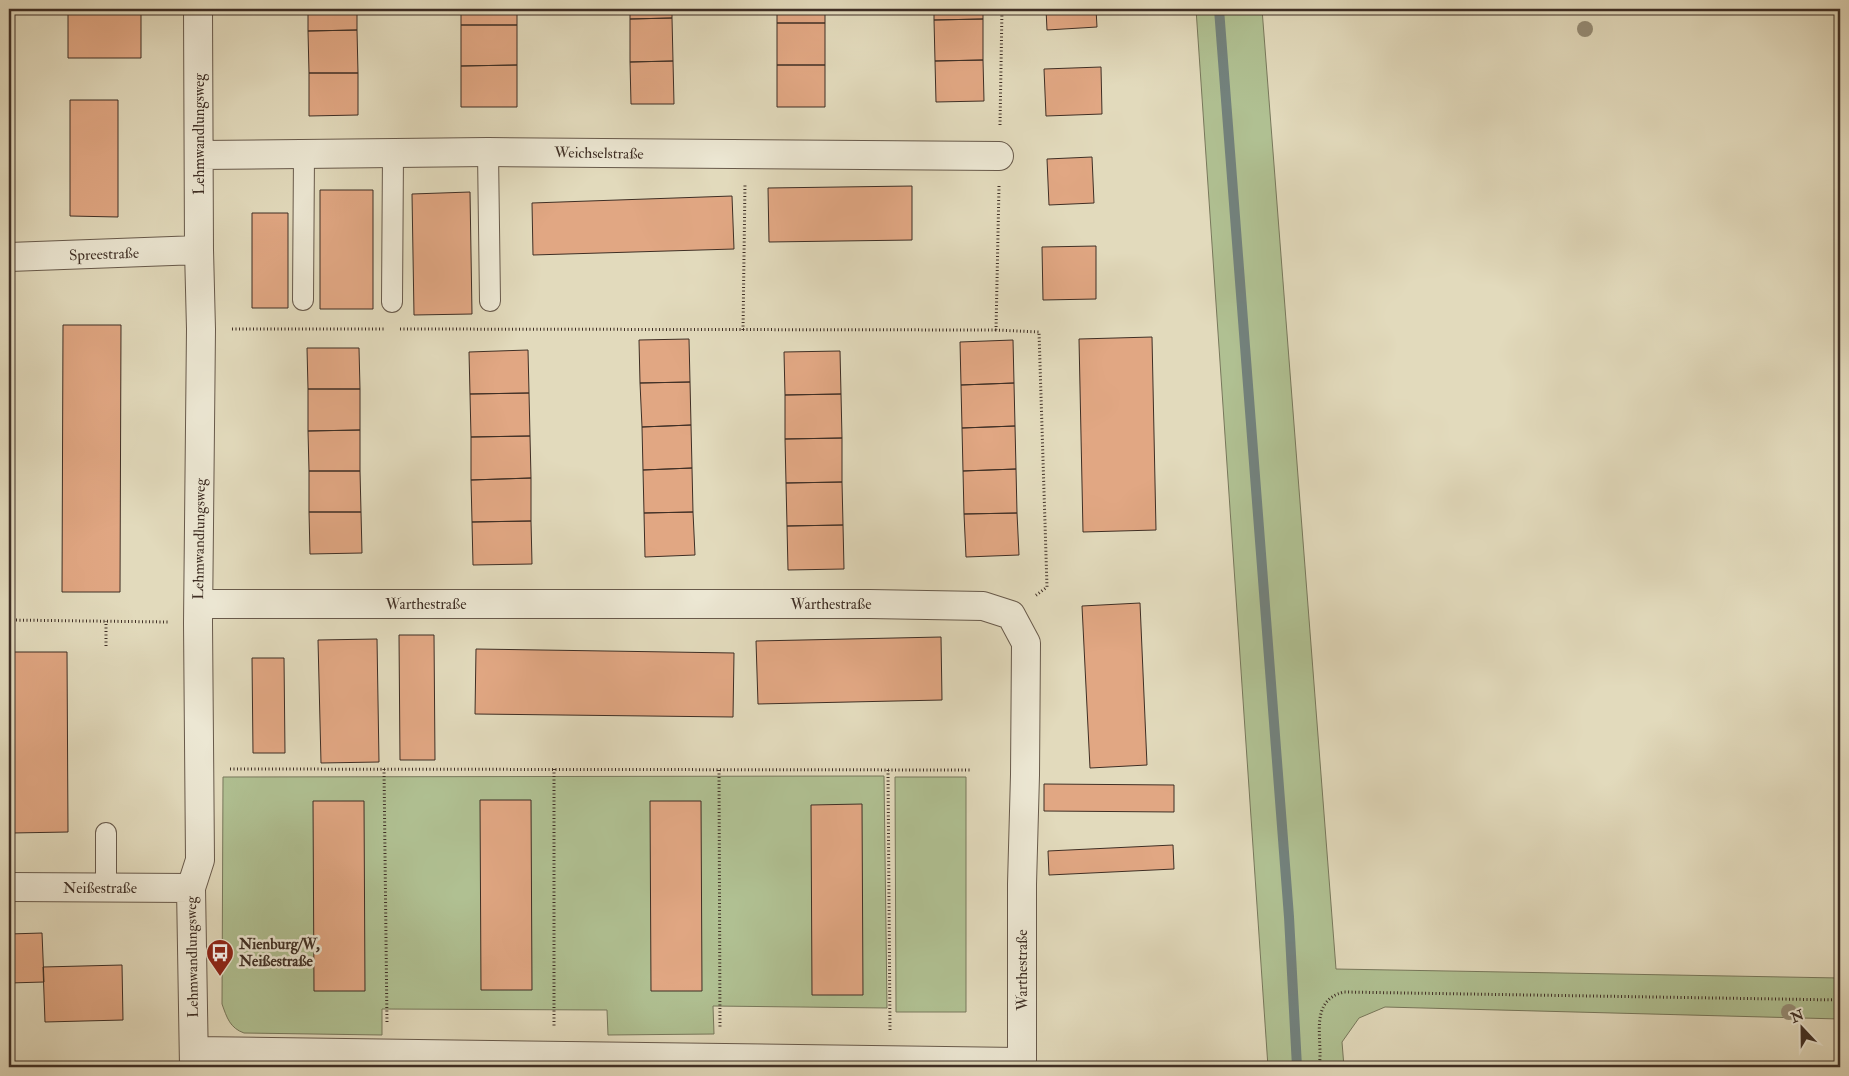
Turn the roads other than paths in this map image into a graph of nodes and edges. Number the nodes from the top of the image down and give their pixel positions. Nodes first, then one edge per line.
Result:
1 (198, 9) edge
2 (488, 152) junction
3 (393, 153) junction
4 (304, 154) junction
5 (199, 155) junction
6 (999, 156) road end
7 (199, 250) junction
8 (9, 258) edge
9 (303, 300) dead end
10 (490, 301) dead end
11 (392, 302) dead end
12 (198, 613) junction
13 (106, 833) dead end
14 (9, 887) edge
15 (106, 888) junction
16 (191, 888) junction
17 (194, 1059) edge

1 - 5 street, Lehmwandlungsweg
2 - 3 street, Weichselstraße
2 - 6 street, Weichselstraße
2 - 10 lane
3 - 4 street, Weichselstraße
3 - 11 lane
4 - 5 street, Weichselstraße
4 - 9 lane
5 - 7 street, Lehmwandlungsweg
7 - 8 street, Spreestraße
7 - 12 street, Lehmwandlungsweg
12 - 16 street, Lehmwandlungsweg
12 - 17 street, Warthestraße
13 - 15 lane
14 - 15 street, Neißestraße
15 - 16 street, Neißestraße
16 - 17 street, Lehmwandlungsweg

